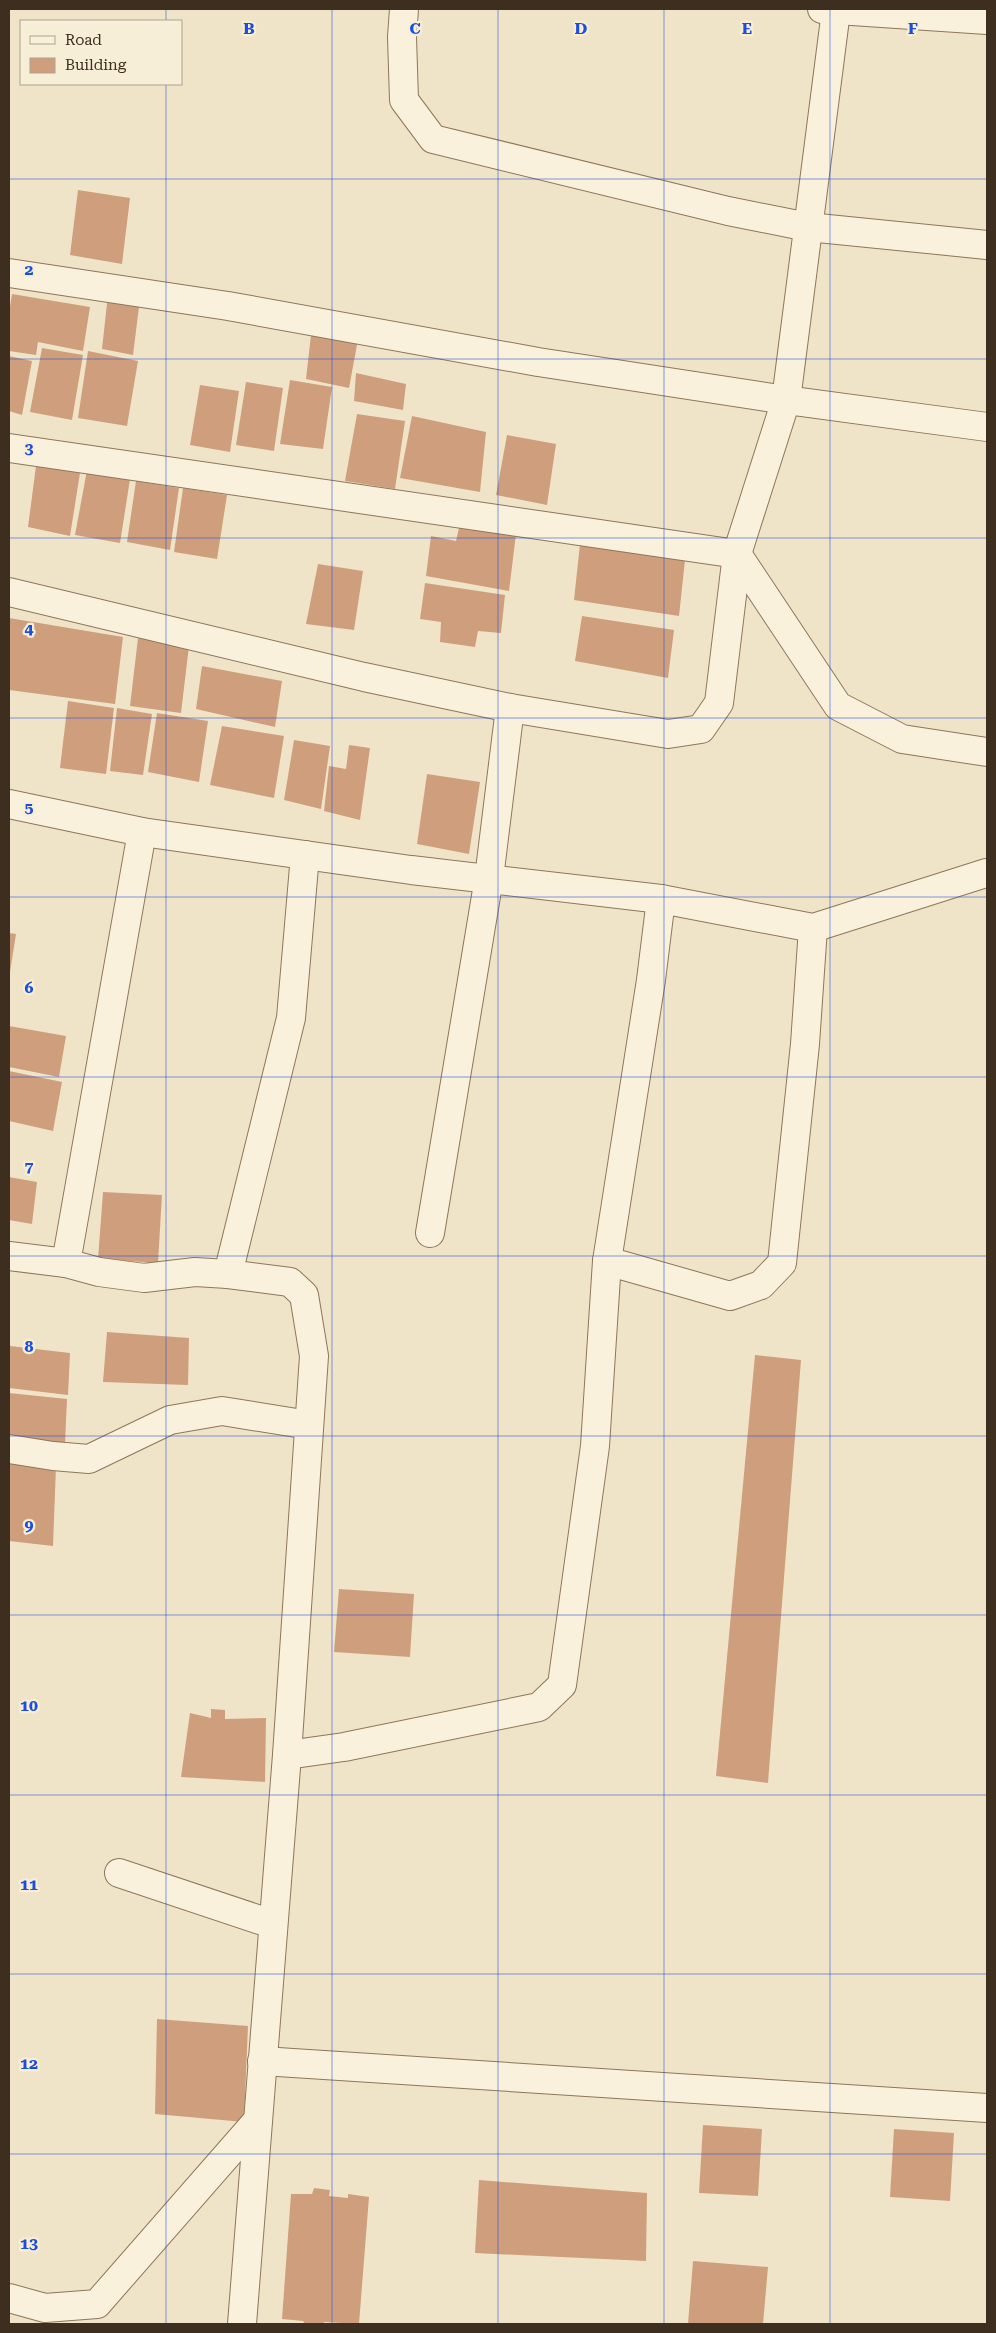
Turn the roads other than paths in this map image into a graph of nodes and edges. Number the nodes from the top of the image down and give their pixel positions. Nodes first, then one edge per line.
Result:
1 (404, 9) edge
2 (829, 10) edge
3 (987, 20) edge
4 (808, 227) junction
5 (987, 245) edge
6 (9, 273) edge
7 (786, 400) junction
8 (987, 427) edge
9 (9, 448) edge
10 (737, 554) junction
11 (9, 592) edge
12 (510, 708) junction
13 (987, 752) edge
14 (9, 804) edge
15 (142, 832) junction
16 (305, 855) junction
17 (986, 873) edge
18 (489, 878) junction
19 (661, 899) junction
20 (813, 928) junction
21 (430, 1233) dead end
22 (9, 1256) edge
23 (607, 1261) junction
24 (66, 1263) junction
25 (228, 1274) junction
26 (310, 1425) junction
27 (9, 1449) edge
28 (287, 1755) junction
29 (119, 1873) dead end
30 (272, 1924) junction
31 (262, 2060) junction
32 (987, 2108) edge
33 (258, 2120) junction
34 (21, 2309) edge
35 (242, 2324) edge

1 - 4 street
2 - 3 street
2 - 4 street
4 - 5 street
4 - 7 street
6 - 7 street
7 - 8 street
7 - 10 street
9 - 10 street
10 - 12 street
10 - 13 street
11 - 12 street
12 - 18 street
14 - 15 street
15 - 16 street
15 - 24 street
16 - 18 street
16 - 25 street
17 - 20 street
18 - 19 street
18 - 21 street
19 - 20 street
19 - 23 street
20 - 23 street
22 - 24 street
23 - 28 street
24 - 25 street
25 - 26 street
26 - 27 street
26 - 28 street
28 - 30 street
29 - 30 street
30 - 31 street
31 - 32 street
31 - 33 street
33 - 34 street
33 - 35 street

